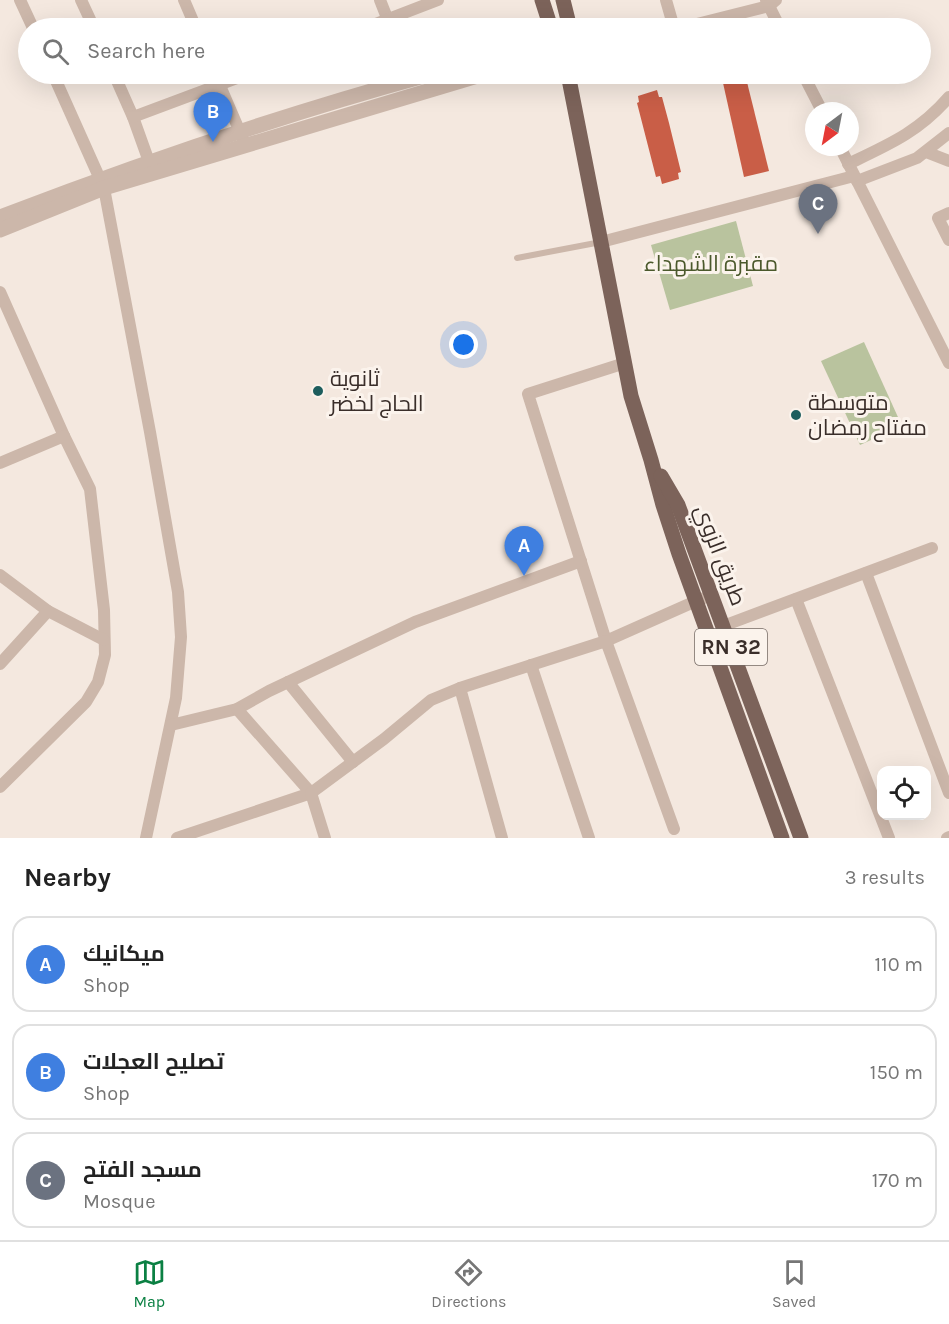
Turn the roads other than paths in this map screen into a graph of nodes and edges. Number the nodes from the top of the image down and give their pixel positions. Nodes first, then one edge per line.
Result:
1 (20, 0) edge
2 (81, 0) edge
3 (184, 0) edge
4 (380, 0) edge
5 (438, 0) edge
6 (542, 0) edge
7 (563, 0) edge
8 (666, 0) edge
9 (770, 2) edge
10 (28, 18) edge
11 (89, 18) edge
12 (192, 18) edge
13 (387, 18) edge
14 (401, 18) edge
15 (548, 18) edge
16 (567, 18) edge
17 (671, 18) edge
18 (715, 18) edge
19 (776, 18) edge
20 (57, 84) edge
21 (118, 84) edge
22 (206, 84) edge
23 (219, 84) edge
24 (406, 84) edge
25 (570, 84) edge
26 (808, 84) edge
27 (949, 98) edge
28 (817, 102) edge
29 (133, 117) junction
30 (949, 133) edge
31 (243, 138) junction
32 (926, 152) junction
33 (844, 156) edge
34 (949, 161) edge
35 (151, 167) junction
36 (853, 174) junction
37 (102, 184) junction
38 (949, 213) edge
39 (0, 217) edge
40 (0, 230) edge
41 (949, 240) edge
42 (601, 242) junction
43 (517, 258) dead end
44 (0, 292) edge
45 (625, 363) junction
46 (949, 363) edge
47 (64, 436) junction
48 (651, 460) junction
49 (0, 463) edge
50 (932, 548) dead end
51 (581, 561) junction
52 (866, 573) junction
53 (0, 575) edge
54 (712, 596) junction
55 (796, 599) junction
56 (696, 601) junction
57 (48, 611) junction
58 (723, 626) junction
59 (104, 639) junction
60 (606, 641) junction
61 (0, 664) edge
62 (531, 665) junction
63 (288, 682) junction
64 (460, 688) junction
65 (237, 709) junction
66 (171, 725) junction
67 (353, 762) junction
68 (0, 787) edge
69 (311, 793) junction
70 (949, 793) edge
71 (674, 829) dead end
72 (146, 838) edge
73 (177, 838) edge
74 (326, 838) edge
75 (502, 838) edge
76 (589, 838) edge
77 (782, 838) edge
78 (801, 838) edge
79 (889, 838) edge

1 - 10 street
2 - 11 street
3 - 12 street
4 - 13 street
5 - 14 street
6 - 15 main road
7 - 16 main road
8 - 17 street
9 - 18 street
9 - 19 street
20 - 37 street
21 - 29 street
22 - 29 street
23 - 31 street
24 - 31 street
25 - 42 main road, طريق الزوي / RN 32
26 - 28 street
27 - 36 street
29 - 35 street
30 - 32 street
31 - 35 street
32 - 34 street
32 - 36 street
33 - 36 street
35 - 37 street
36 - 42 street
36 - 46 street
37 - 39 street
37 - 40 street
37 - 66 street
38 - 41 street
42 - 43 lane
42 - 45 main road, طريق الزوي / RN 32
44 - 47 street
45 - 48 main road, طريق الزوي / RN 32
45 - 51 street
47 - 49 street
47 - 59 street
48 - 54 main road, طريق الزوي / RN 32
48 - 56 main road, طريق الزوي / RN 32
50 - 52 street
51 - 60 street
51 - 63 street
52 - 55 street
52 - 70 street
53 - 57 street
54 - 56 street
54 - 58 main road, طريق الزوي / RN 32
55 - 58 street
55 - 79 street
56 - 60 street
56 - 77 main road, طريق الزوي / RN 32
57 - 59 street
57 - 61 street
58 - 78 main road, طريق الزوي / RN 32
59 - 68 street
60 - 62 street
60 - 71 street
62 - 64 street
62 - 76 street
63 - 65 street
63 - 67 street
64 - 67 street
64 - 75 street
65 - 66 street
65 - 69 street
66 - 72 street
67 - 69 street
69 - 73 street
69 - 74 street

